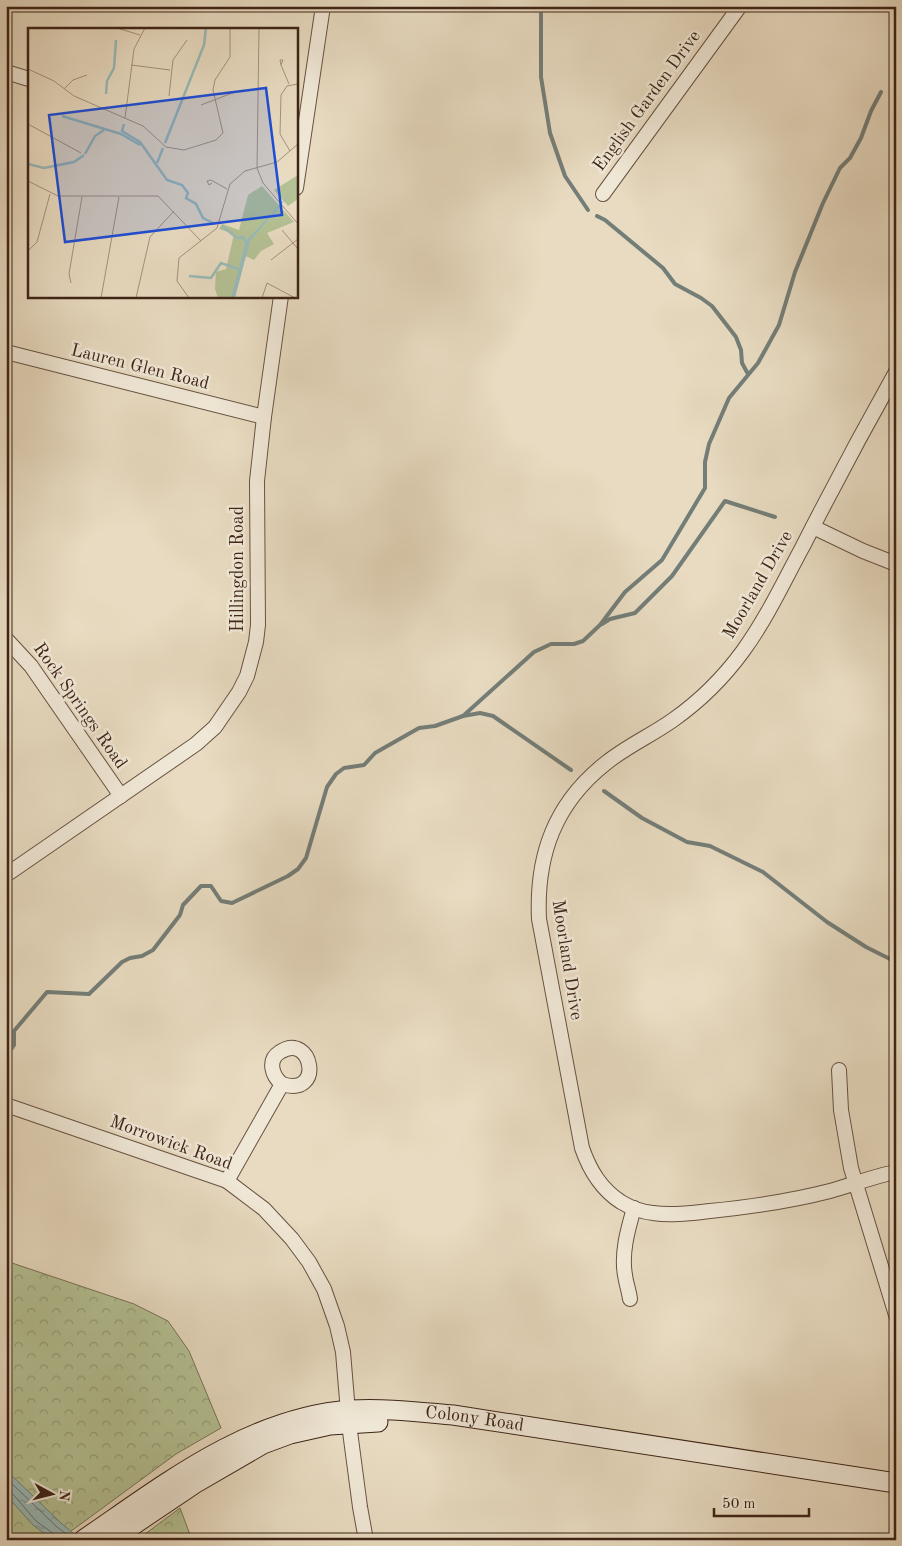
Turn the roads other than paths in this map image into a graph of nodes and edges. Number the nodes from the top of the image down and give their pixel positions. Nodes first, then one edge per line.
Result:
1 (323, 6) edge
2 (740, 6) edge
3 (6, 72) edge
4 (28, 79) edge
5 (298, 159) edge
6 (603, 194) dead end
7 (281, 298) edge
8 (6, 352) edge
9 (896, 372) edge
10 (264, 417) junction
11 (813, 526) junction
12 (896, 564) edge
13 (6, 639) edge
14 (121, 796) junction
15 (6, 875) edge
16 (839, 1070) dead end
17 (282, 1084) dead end
18 (6, 1105) edge
19 (896, 1172) edge
20 (227, 1181) junction
21 (855, 1183) junction
22 (634, 1208) junction
23 (630, 1299) dead end
24 (896, 1315) edge
25 (349, 1417) junction
26 (260, 1438) junction
27 (896, 1483) edge
28 (896, 1496) edge
29 (83, 1540) edge
30 (111, 1540) edge
31 (366, 1540) edge

1 - 5 street
2 - 6 street, English Garden Drive
3 - 4 street
7 - 10 street, Hillingdon Road
8 - 10 street, Lauren Glen Road
9 - 11 street, Moorland Drive
10 - 14 street, Hillingdon Road
11 - 12 street
11 - 22 street, Moorland Drive
13 - 14 street, Rock Springs Road
14 - 15 street, Hillingdon Road
16 - 21 street
17 - 20 street
18 - 20 street, Morrowick Road
19 - 21 street, Moorland Drive
20 - 25 street, Morrowick Road
21 - 22 street, Moorland Drive
21 - 24 street
22 - 23 street
25 - 26 main road, Colony Road
25 - 27 main road, Colony Road
25 - 28 main road, Colony Road
25 - 31 street, Morrowick Road
26 - 29 main road, Colony Road
26 - 30 main road, Colony Road

